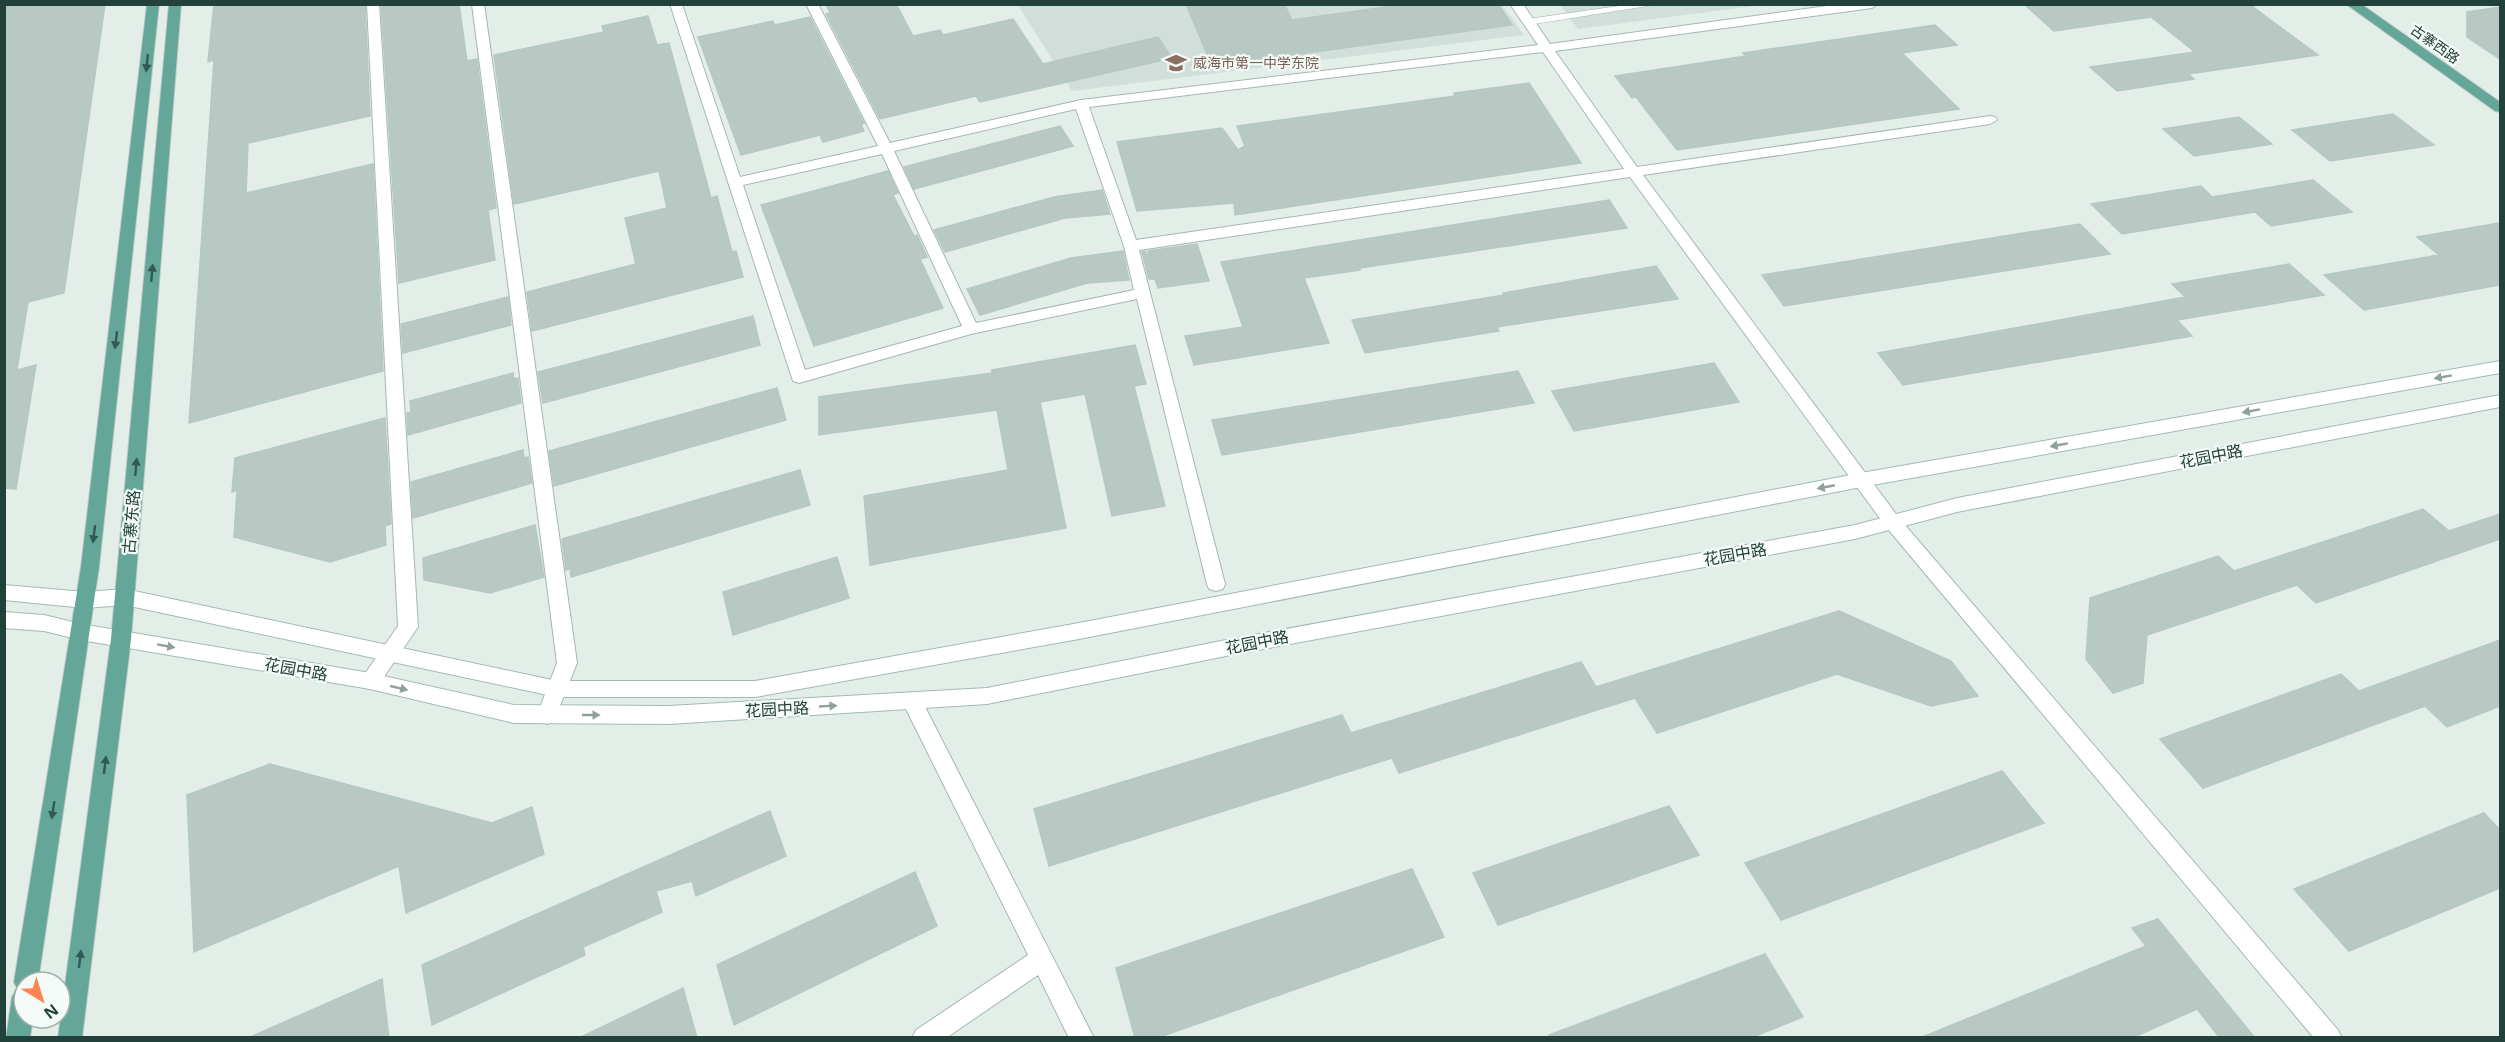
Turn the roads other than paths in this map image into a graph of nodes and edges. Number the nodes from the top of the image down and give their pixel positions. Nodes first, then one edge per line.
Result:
1 (153, 4) edge
2 (175, 4) edge
3 (373, 4) edge
4 (478, 4) edge
5 (676, 4) edge
6 (812, 4) edge
7 (1516, 4) edge
8 (1656, 4) edge
9 (1872, 4) edge
10 (2352, 4) edge
11 (1528, 22) junction
12 (1546, 48) junction
13 (1081, 104) junction
14 (2500, 108) edge
15 (1990, 120) dead end
16 (886, 148) junction
17 (1633, 172) junction
18 (734, 183) junction
19 (1131, 246) junction
20 (1142, 293) junction
21 (971, 329) junction
22 (2500, 367) edge
23 (2500, 400) edge
24 (1861, 480) junction
25 (1893, 523) junction
26 (1216, 584) dead end
27 (4, 592) edge
28 (125, 597) junction
29 (86, 600) junction
30 (4, 620) edge
31 (81, 632) junction
32 (121, 639) junction
33 (388, 654) junction
34 (370, 681) junction
35 (557, 689) junction
36 (912, 701) junction
37 (547, 715) junction
38 (1041, 960) junction
39 (28, 970) edge
40 (70, 1038) edge
41 (924, 1038) edge
42 (1082, 1038) edge
43 (2330, 1038) edge

1 -> 29 main road
28 -> 2 main road, 古寨东路
3 - 33 street
4 - 35 street
5 - 18 street
6 - 16 street
7 - 11 street
8 - 11 lane
9 - 12 street
10 - 14 main road, 古寨西路
11 - 12 street
12 - 13 street
12 - 17 street
13 - 16 street
13 - 19 street
15 - 17 street
16 - 18 street
16 - 21 street
17 - 19 street
17 - 24 street
18 - 21 street
19 - 20 street
20 - 21 street
20 - 26 street
22 -> 24 street
23 - 25 street, 花园中路
24 - 25 street
24 -> 35 street
25 - 36 street, 花园中路
25 - 43 street
27 - 29 street
28 - 29 street
28 - 32 main road, 古寨东路
28 - 33 street
29 - 31 main road
30 - 31 street, 花园中路
31 - 32 street, 花园中路
31 -> 39 main road
32 -> 34 street, 花园中路
40 -> 32 main road, 古寨东路
33 - 34 street
33 - 35 street
34 -> 37 street, 花园中路
35 - 37 street
37 -> 36 street, 花园中路
36 - 38 street
38 - 41 street
38 - 42 street

